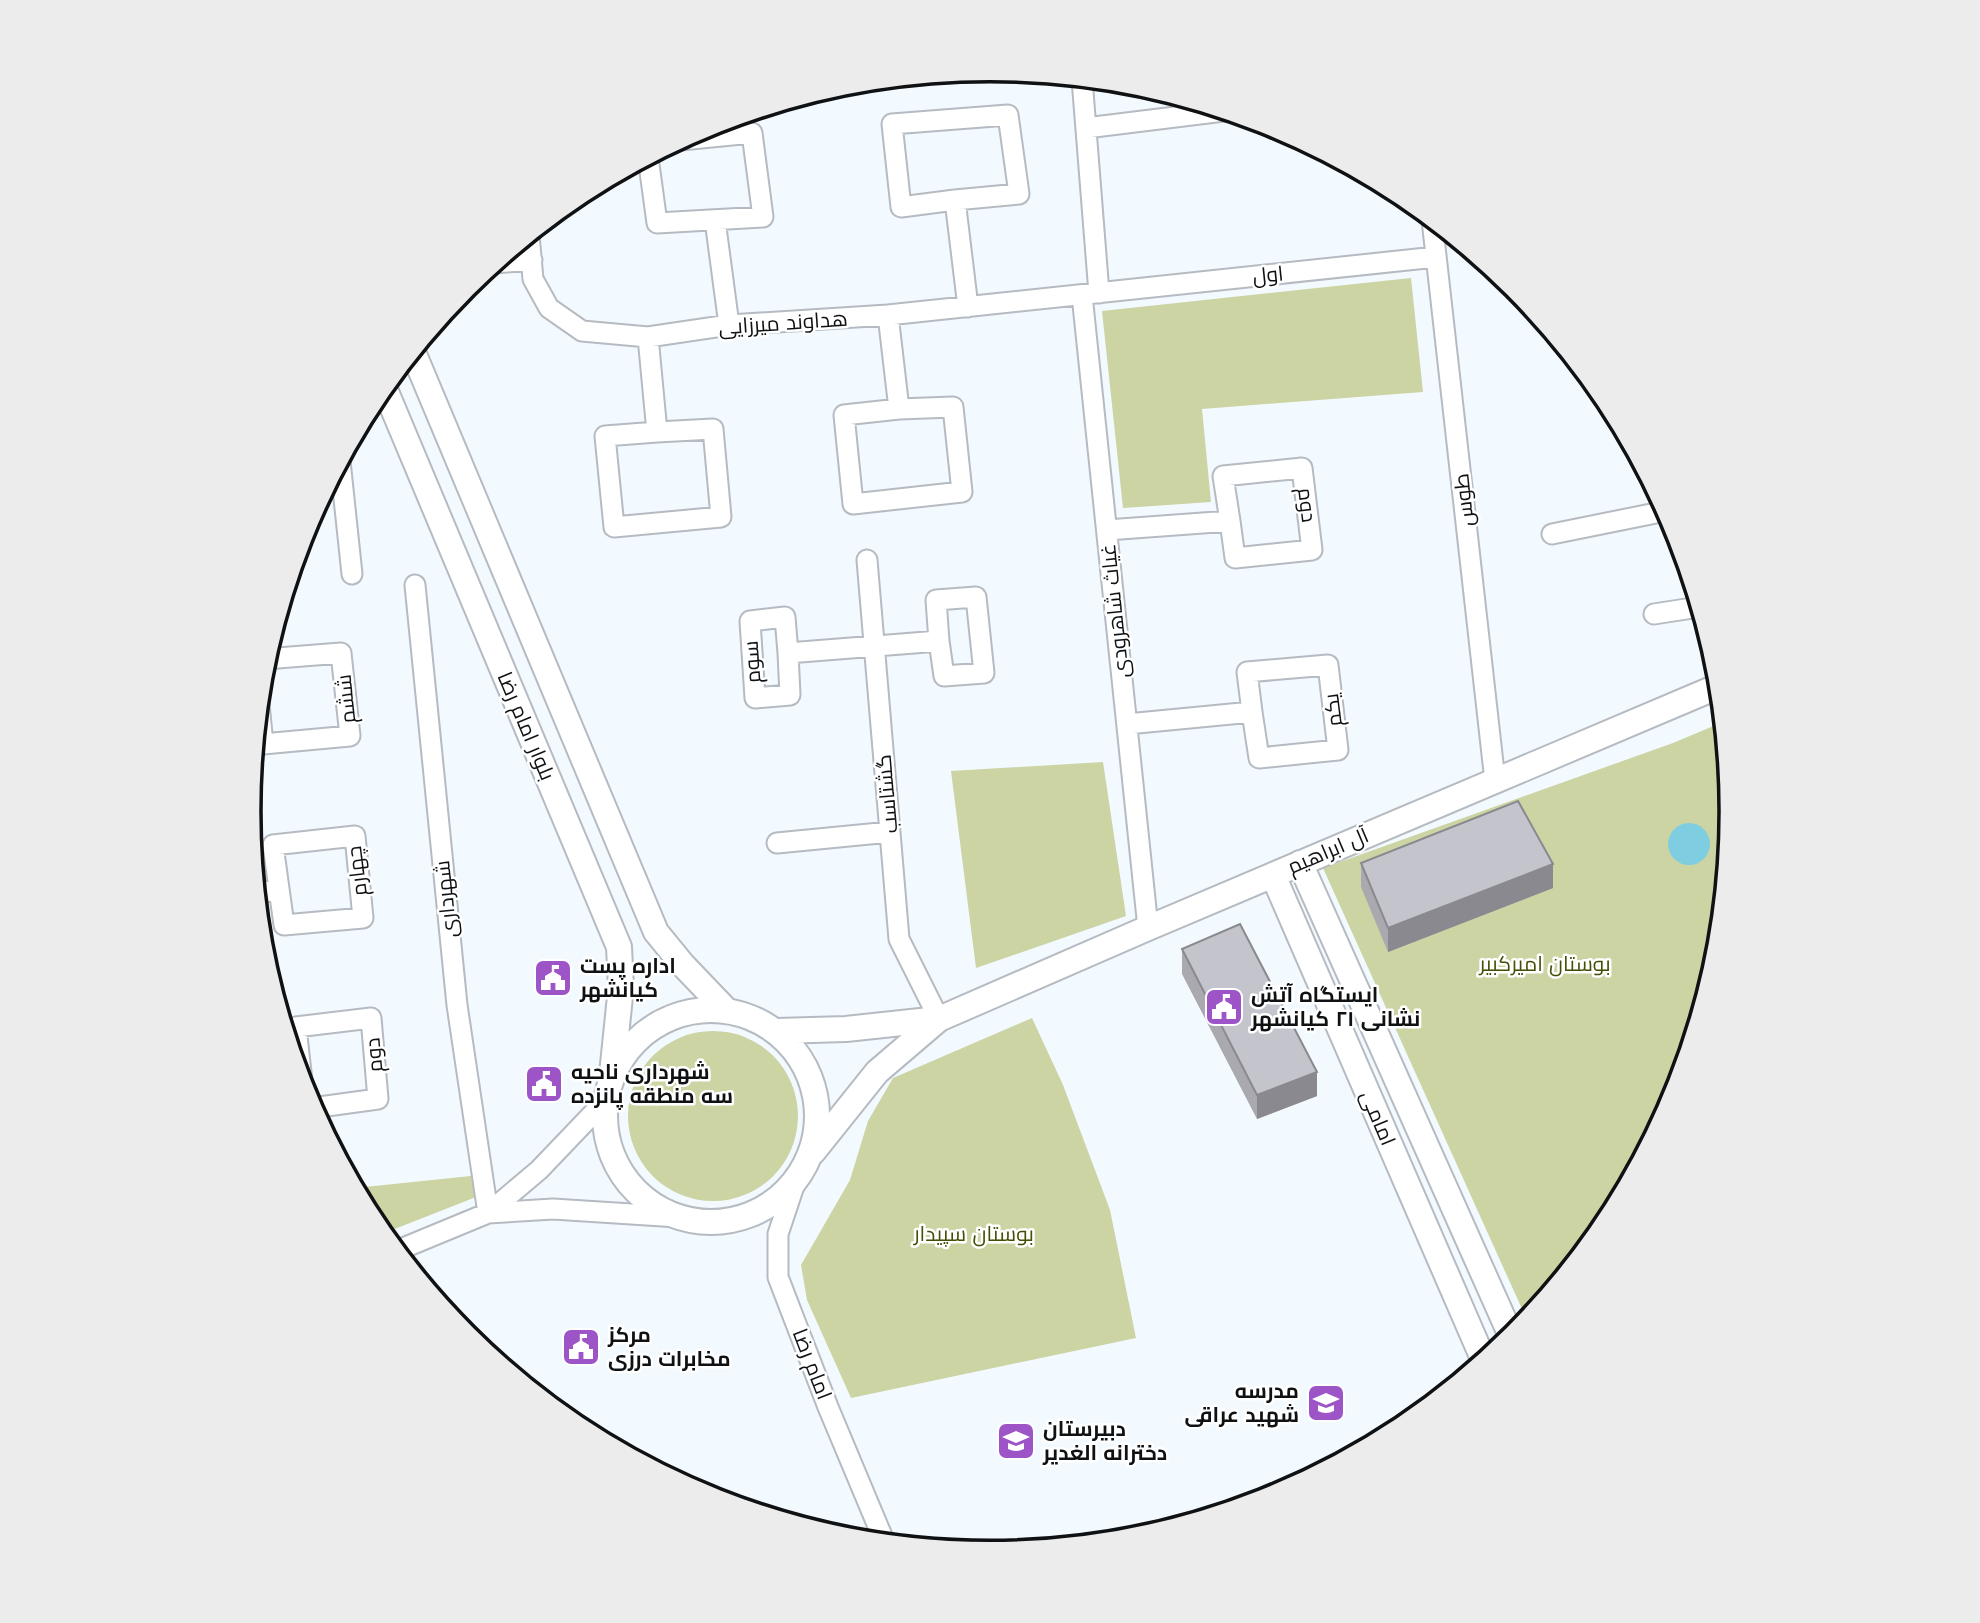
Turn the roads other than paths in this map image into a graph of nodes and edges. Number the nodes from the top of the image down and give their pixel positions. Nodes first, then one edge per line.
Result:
1 (1083, 88) edge
2 (1201, 114) edge
3 (1086, 128) junction
4 (714, 137) edge
5 (649, 167) edge
6 (955, 200) junction
7 (715, 220) junction
8 (1433, 233) edge
9 (530, 246) edge
10 (1436, 257) junction
11 (531, 260) junction
12 (511, 262) edge
13 (1091, 294) junction
14 (968, 307) junction
15 (888, 315) junction
16 (729, 325) junction
17 (648, 337) junction
18 (416, 362) edge
19 (389, 399) edge
20 (899, 409) junction
21 (657, 432) junction
22 (342, 478) edge
23 (1655, 513) edge
24 (1230, 521) junction
25 (1107, 530) junction
26 (1552, 534) dead end
27 (867, 561) dead end
28 (352, 574) dead end
29 (415, 584) dead end
30 (1690, 608) edge
31 (1654, 614) dead end
32 (939, 641) dead end
33 (874, 646) junction
34 (788, 653) dead end
35 (278, 658) edge
36 (1709, 690) edge
37 (1252, 712) junction
38 (1127, 724) junction
39 (264, 744) edge
40 (1495, 781) junction
41 (890, 832) junction
42 (777, 843) dead end
43 (1300, 863) junction
44 (1273, 875) junction
45 (279, 890) junction
46 (265, 891) edge
47 (1148, 928) junction
48 (726, 1010) junction
49 (939, 1019) junction
50 (777, 1031) junction
51 (297, 1038) edge
52 (612, 1074) junction
53 (605, 1101) junction
54 (323, 1106) edge
55 (810, 1156) junction
56 (796, 1180) junction
57 (488, 1213) junction
58 (678, 1217) junction
59 (405, 1247) edge
60 (1507, 1326) edge
61 (1480, 1352) edge
62 (881, 1533) edge

1 - 3 street, غیاث شاهرودی
2 - 3 street
3 - 13 street, غیاث شاهرودی
4 - 7 street
5 - 7 street
6 - 6 street
6 - 14 street
7 - 16 street
8 - 10 street, طوس
9 - 11 street, هداوند میرزایی
10 - 13 street, اول
10 - 40 street, طوس
11 - 12 street
11 - 17 street, هداوند میرزایی
13 - 14 street, هداوند میرزایی
13 - 25 street, غیاث شاهرودی
14 - 15 street, هداوند میرزایی
15 - 16 street, هداوند میرزایی
15 - 20 street
16 - 17 street, هداوند میرزایی
17 - 21 street
18 - 48 main road, بلوار امام رضا
19 - 52 main road, بلوار امام رضا
20 - 20 street
21 - 21 street
22 - 28 street
23 - 26 street
24 - 24 street, دوم
24 - 25 street
25 - 38 street, غیاث شاهرودی
27 - 33 street, گشتاسب
29 - 57 street, شهرداری
30 - 31 street
32 - 33 street
33 - 34 street, سوم
33 - 41 street, گشتاسب
35 - 39 street, ششم
36 - 40 main road, آل ابراهیم
37 - 37 street, یکم
37 - 38 street
38 - 47 street, غیاث شاهرودی
40 - 43 main road, آل ابراهیم
41 - 42 street
41 - 49 street, گشتاسب
43 - 44 main road, آل ابراهیم
43 - 60 main road, امامی
44 - 47 main road, آل ابراهیم
44 - 61 main road, امامی
45 - 45 street, چهارم
45 - 46 street
47 - 49 main road, آل ابراهیم
48 - 50 main road
48 - 52 main road
49 - 50 main road
49 - 55 main road
50 - 55 main road
51 - 54 street, دوم
52 - 53 main road
53 - 57 street
53 - 58 main road
55 - 56 main road
56 - 58 main road
56 - 62 street, امام رضا
57 - 58 street
57 - 59 street

